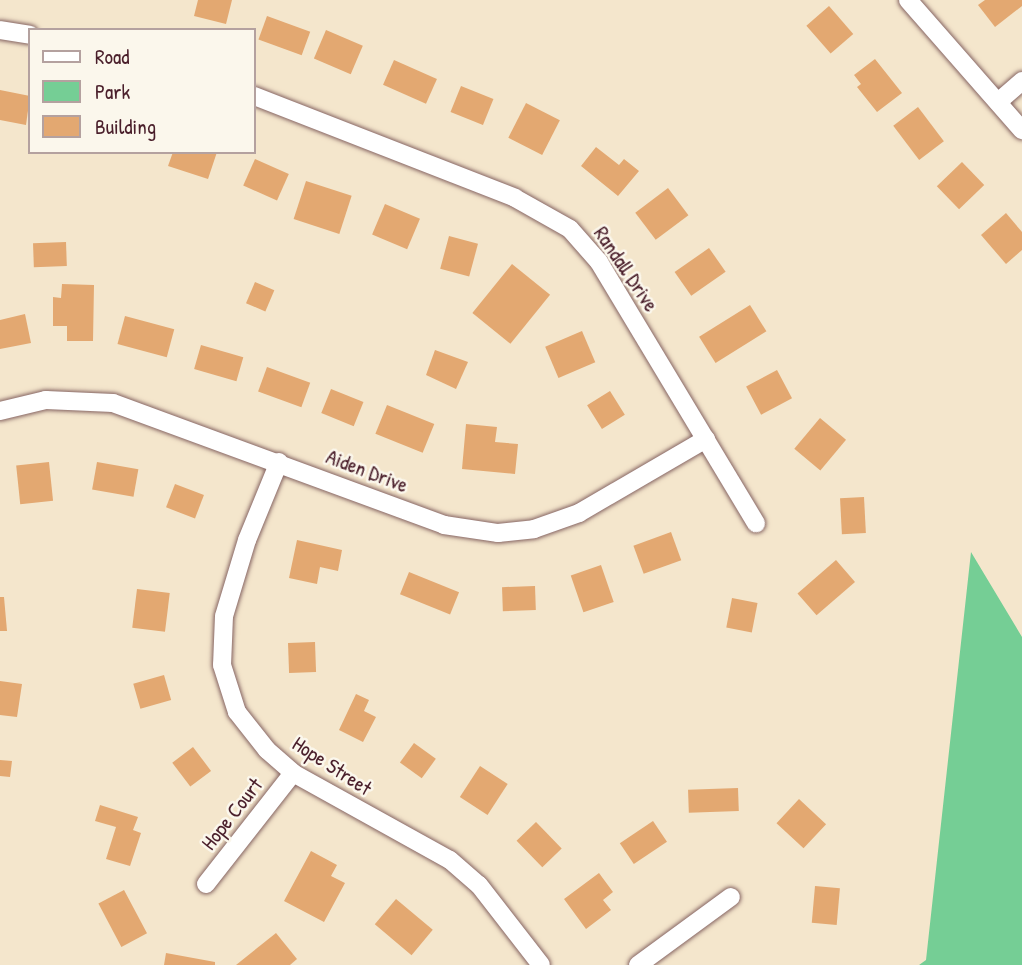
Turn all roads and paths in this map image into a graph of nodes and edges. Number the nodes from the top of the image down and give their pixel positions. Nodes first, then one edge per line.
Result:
1 (908, 0) edge
2 (0, 30) edge
3 (28, 36) edge
4 (1022, 81) edge
5 (256, 97) edge
6 (998, 102) junction
7 (1022, 130) edge
8 (0, 411) edge
9 (706, 439) junction
10 (279, 462) junction
11 (756, 523) dead end
12 (293, 773) junction
13 (206, 884) dead end
14 (731, 897) dead end
15 (541, 965) edge
16 (638, 965) edge

1 - 6 street
2 - 3 street
4 - 6 street
5 - 9 street, Randall Drive
6 - 7 street
8 - 10 street, Aiden Drive
9 - 10 street, Aiden Drive
9 - 11 street, Randall Drive
10 - 12 street, Hope Street
12 - 13 street, Hope Court
12 - 15 street, Hope Street
14 - 16 street

